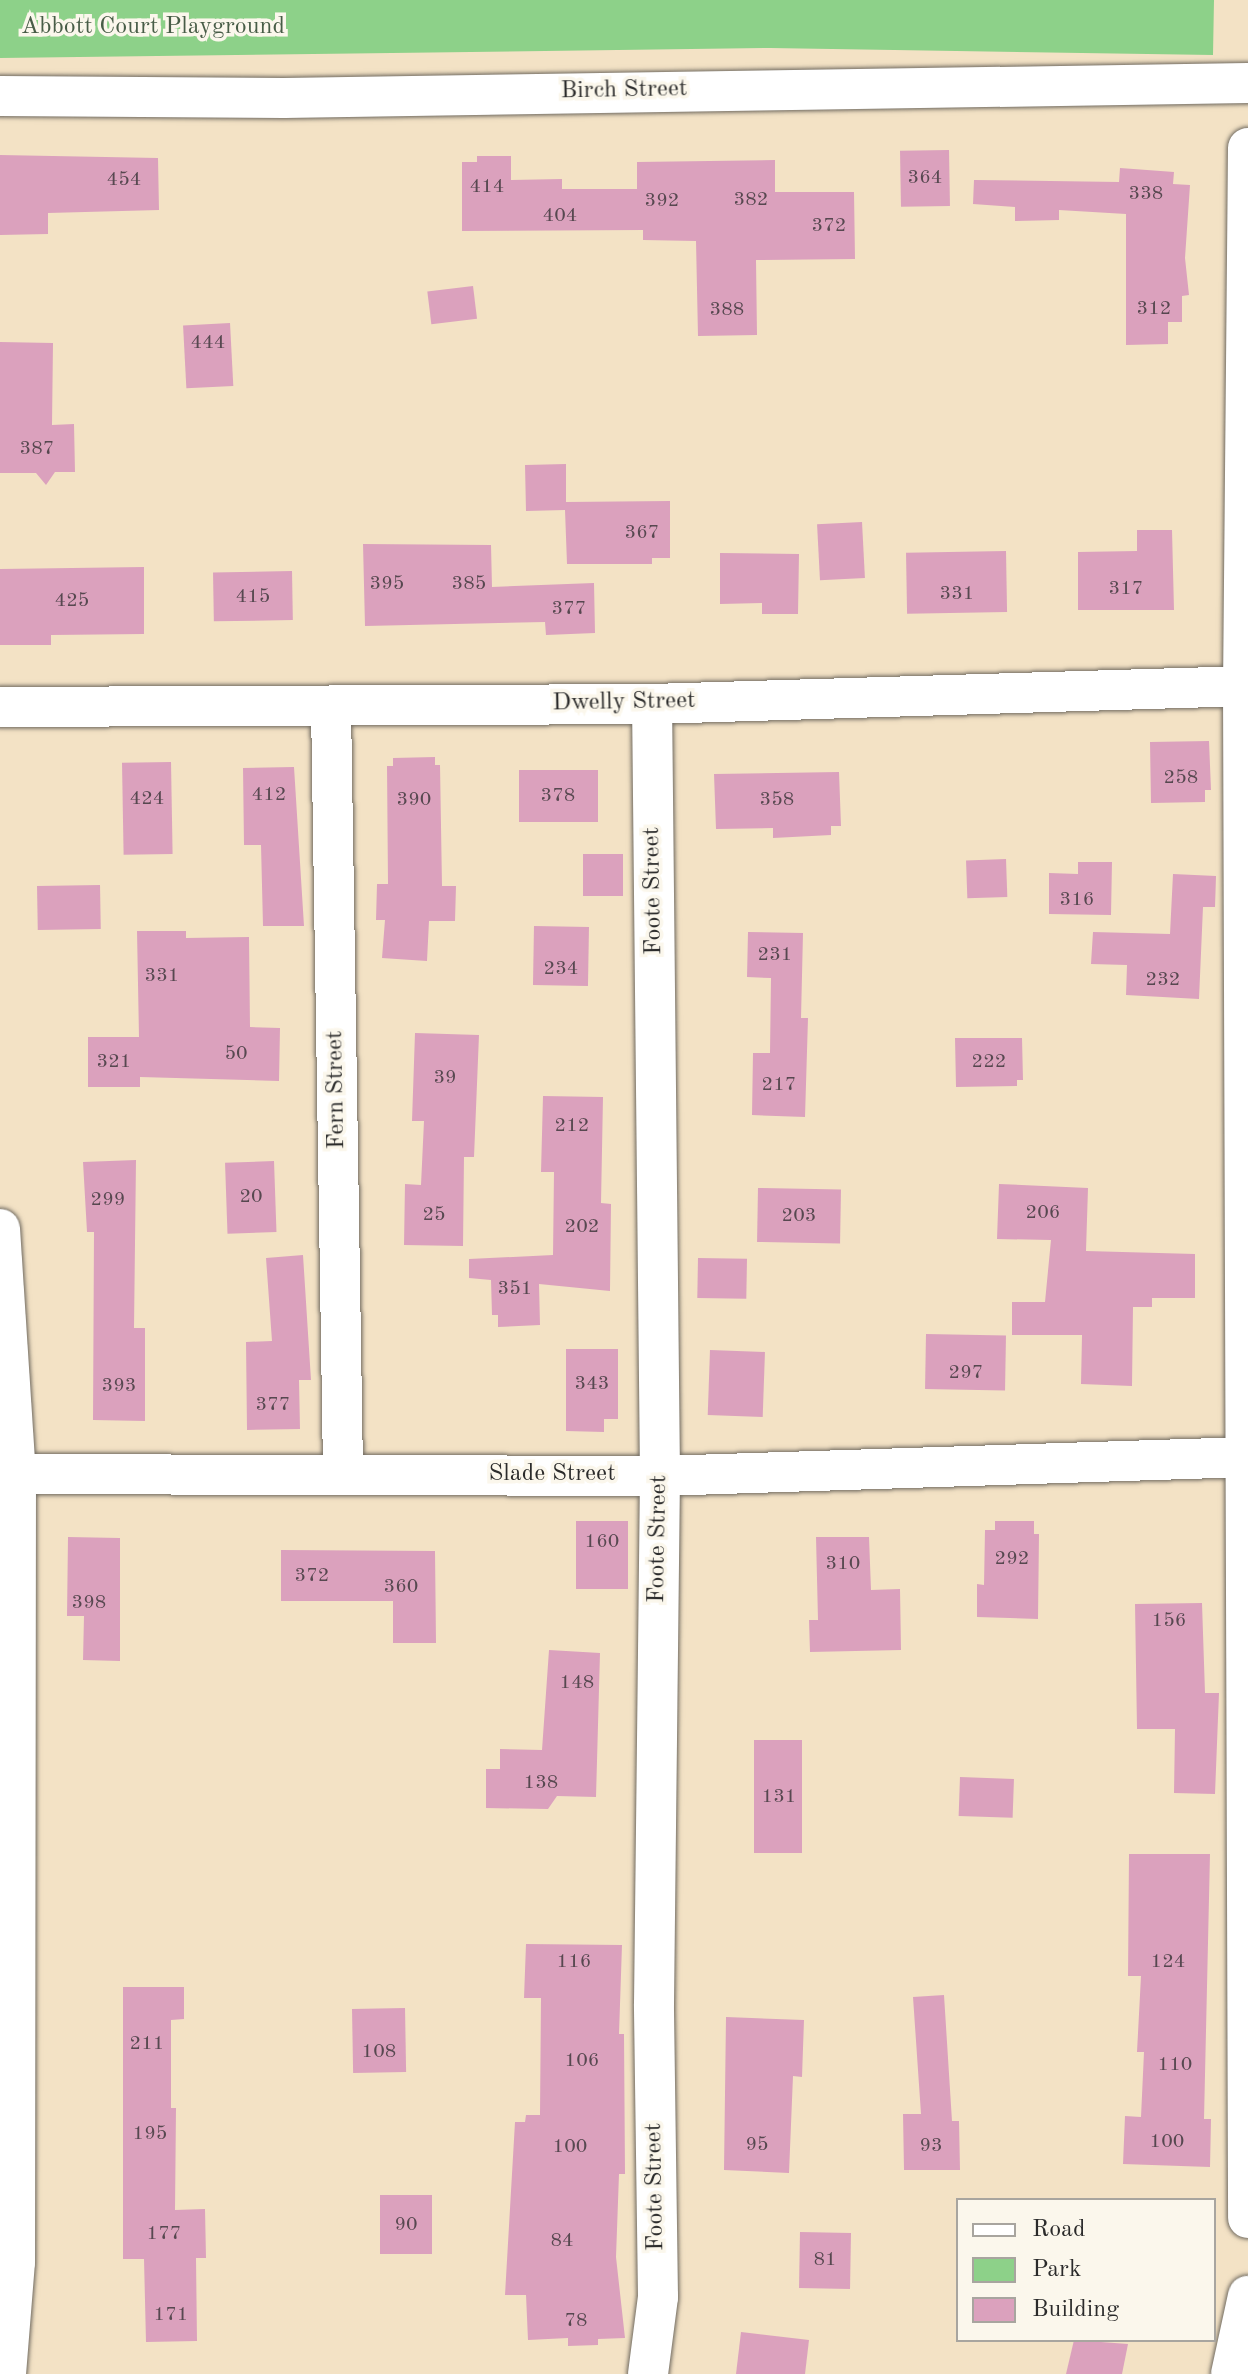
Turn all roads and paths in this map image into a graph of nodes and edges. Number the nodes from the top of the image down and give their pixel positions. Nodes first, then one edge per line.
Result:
1 (1248, 83) edge
2 (0, 96) edge
3 (1248, 148) edge
4 (1246, 686) edge
5 (652, 704) junction
6 (331, 706) junction
7 (0, 707) edge
8 (0, 1229) edge
9 (1246, 1457) edge
10 (8, 1474) edge
11 (343, 1474) junction
12 (660, 1476) junction
13 (1247, 1959) edge
14 (1248, 2218) edge
15 (1248, 2296) edge
16 (6, 2374) edge
17 (648, 2374) edge
18 (1231, 2374) edge

1 - 2 street, Birch Street
3 - 4 street
4 - 5 street, Dwelly Street
4 - 9 street
5 - 6 street, Dwelly Street
5 - 12 street, Foote Street
6 - 7 street, Dwelly Street
6 - 11 street, Fern Street
8 - 10 street
9 - 12 street, Slade Street
9 - 13 street
10 - 11 street, Slade Street
10 - 16 street
11 - 12 street, Slade Street
12 - 17 street, Foote Street
13 - 14 street
15 - 18 street

